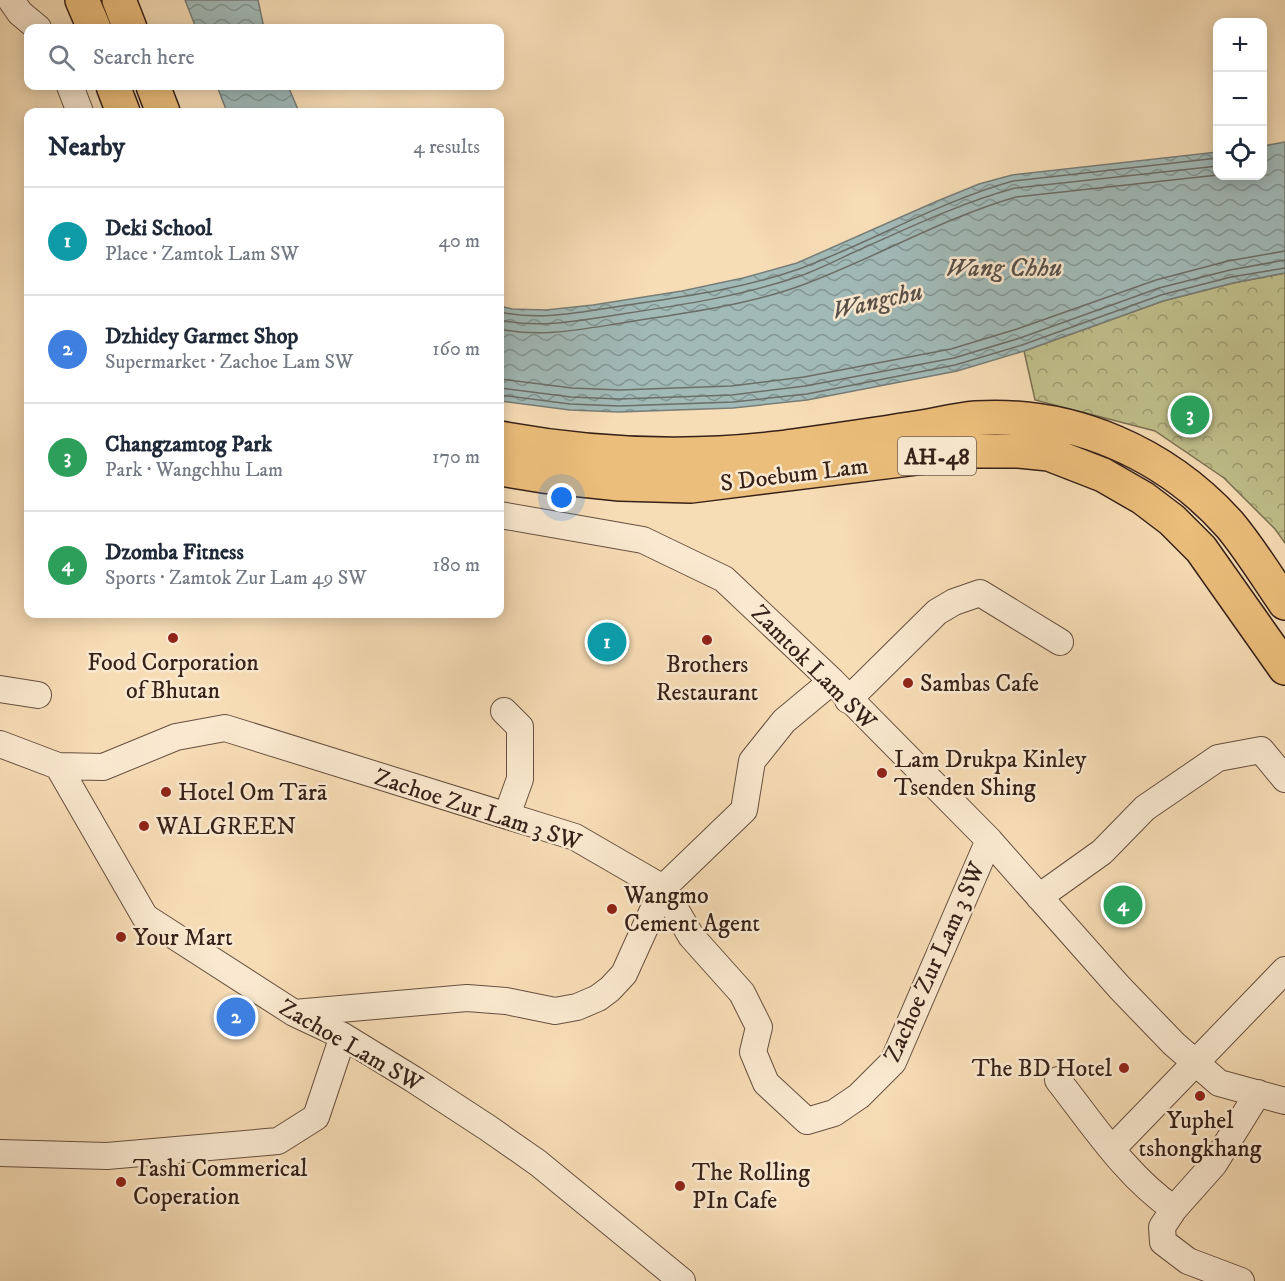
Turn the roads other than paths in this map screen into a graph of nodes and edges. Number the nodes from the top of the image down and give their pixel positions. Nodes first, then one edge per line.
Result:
1 (11, 0) edge
2 (34, 0) edge
3 (82, 0) edge
4 (119, 0) edge
5 (34, 24) edge
6 (44, 24) edge
7 (92, 24) edge
8 (128, 24) edge
9 (72, 90) edge
10 (115, 90) edge
11 (78, 108) edge
12 (121, 108) edge
13 (504, 439) edge
14 (504, 470) edge
15 (504, 515) edge
16 (1285, 603) edge
17 (1059, 642) dead end
18 (1285, 668) edge
19 (0, 689) edge
20 (840, 690) junction
21 (38, 695) dead end
22 (504, 711) dead end
23 (0, 744) edge
24 (58, 765) junction
25 (1285, 779) edge
26 (507, 815) junction
27 (989, 840) junction
28 (663, 888) junction
29 (1039, 897) junction
30 (1285, 970) edge
31 (294, 1013) junction
32 (343, 1036) junction
33 (1195, 1063) junction
34 (1058, 1080) dead end
35 (1258, 1093) junction
36 (1285, 1101) edge
37 (1112, 1149) junction
38 (0, 1153) edge
39 (1174, 1209) junction
40 (682, 1281) edge
41 (1241, 1281) edge

1 - 5 street
2 - 6 street
3 - 7 highway
4 - 8 highway
9 - 11 street
10 - 12 highway
13 - 16 highway, S Doebum Lam / AH-48
14 - 18 highway, S Doebum Lam / AH-48
15 - 20 street, Zamtok Lam SW
17 - 20 street
19 - 21 street
20 - 27 street, Zamtok Lam SW
20 - 28 street
22 - 26 street
23 - 24 street
24 - 26 street, Zachoe Zur Lam 3 SW
24 - 31 street, Zachoe Lam SW
25 - 29 street
26 - 28 street, Zachoe Zur Lam 3 SW
27 - 28 street, Zachoe Zur Lam 3 SW
27 - 29 street, Zamtok Lam SW
28 - 31 street
29 - 33 street, Zamtok Lam SW
30 - 33 street
31 - 32 street, Zachoe Lam SW
32 - 38 street
32 - 40 street, Zachoe Lam SW
33 - 35 street, Zamtok Lam SW
33 - 37 street
34 - 37 street
35 - 36 street, Zamtok Lam SW
35 - 39 street
37 - 39 street
39 - 41 street

